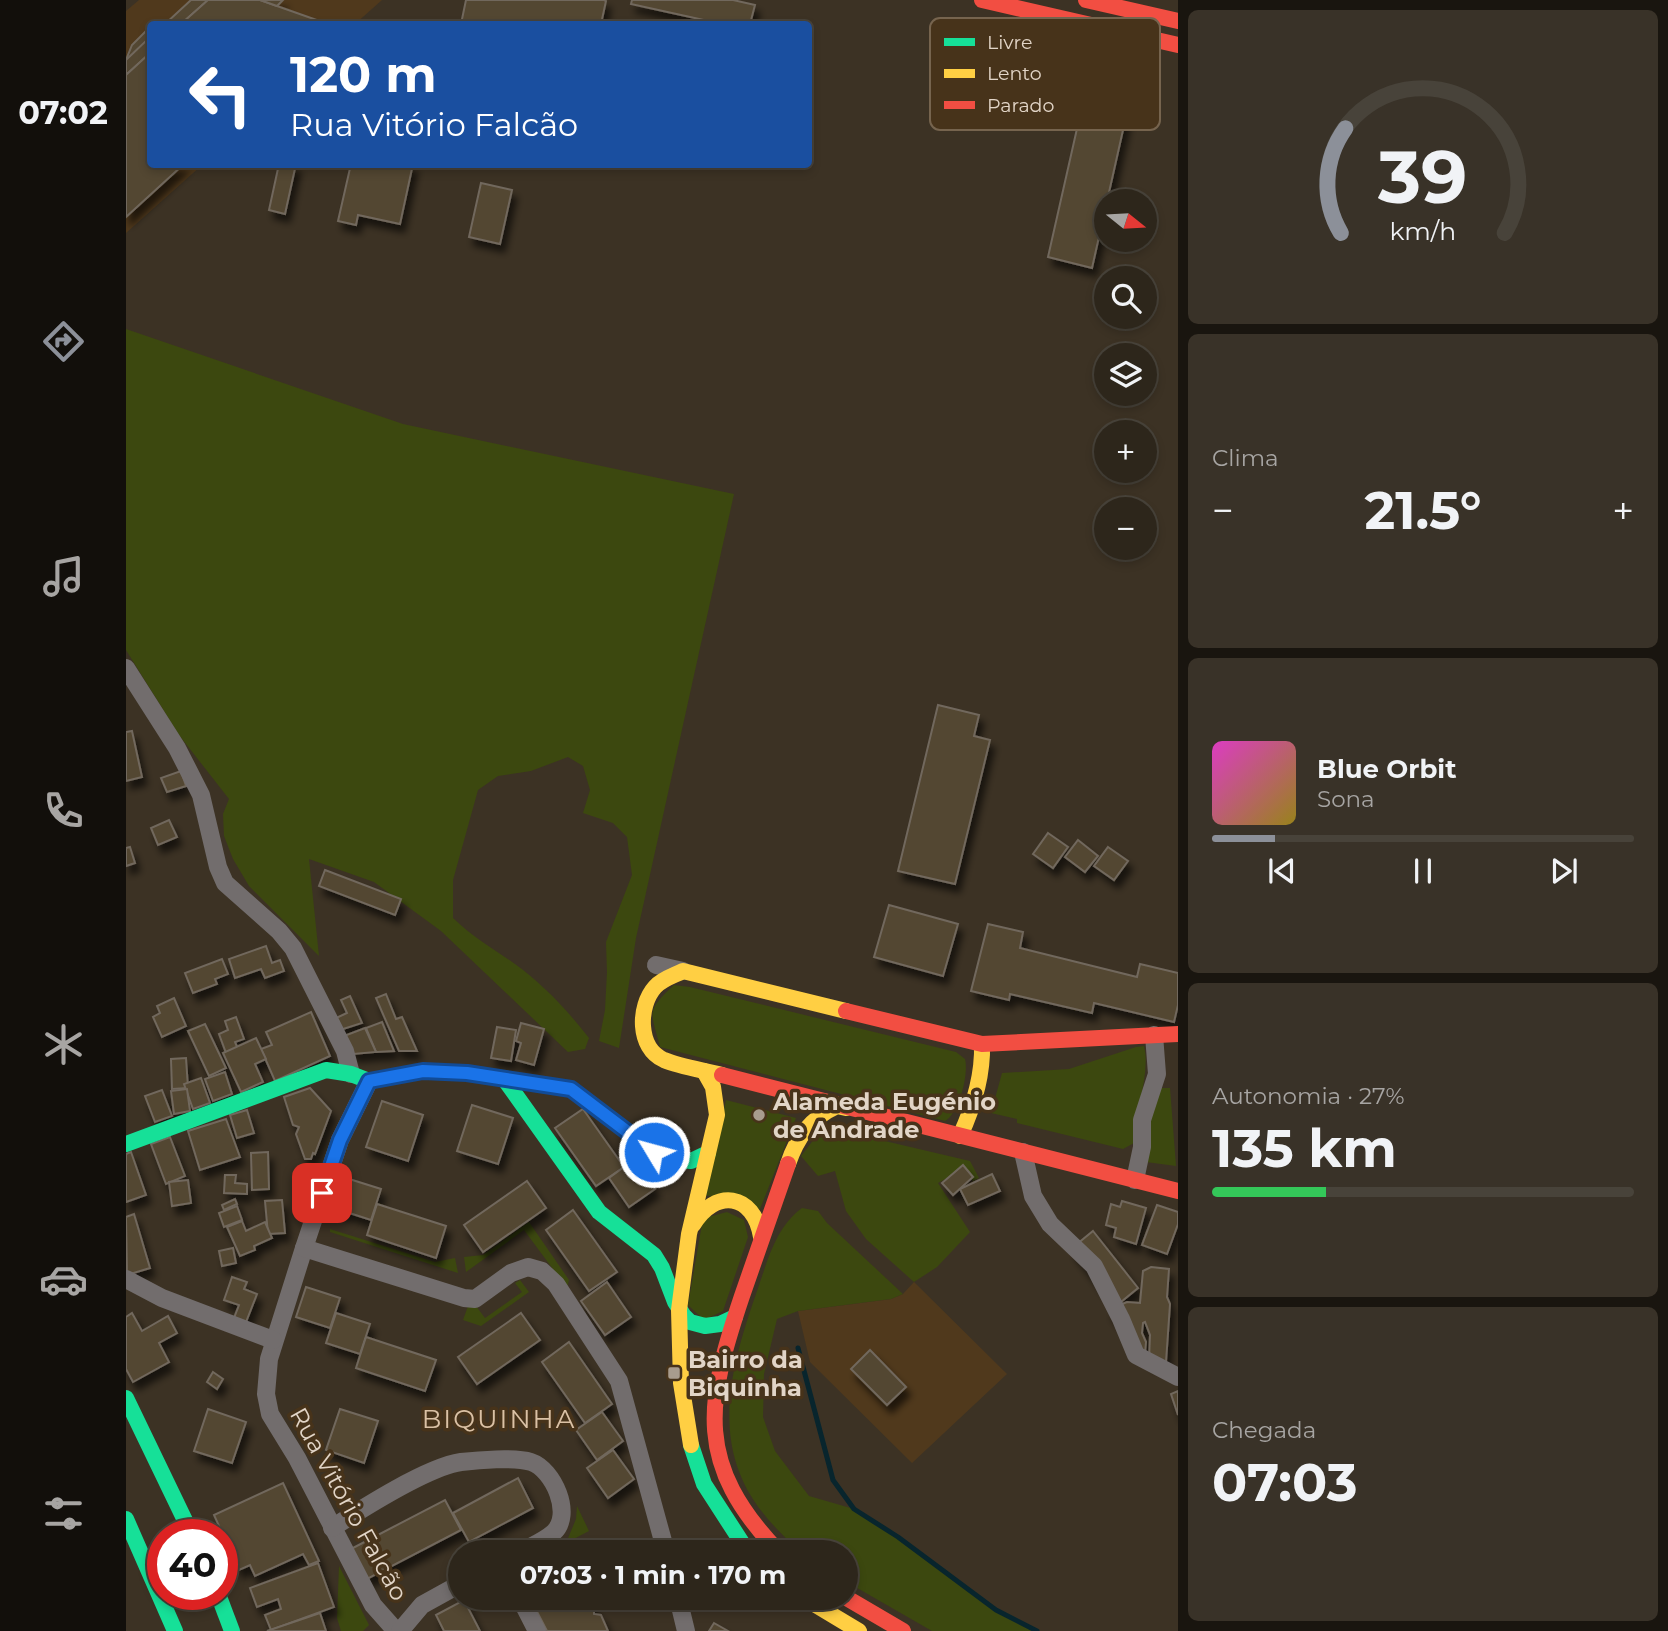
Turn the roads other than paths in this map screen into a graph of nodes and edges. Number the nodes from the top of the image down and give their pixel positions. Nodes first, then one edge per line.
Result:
1 (982, 0) edge
2 (1086, 0) edge
3 (1060, 18) edge
4 (1178, 21) edge
5 (1160, 41) edge
6 (1178, 45) edge
7 (126, 668) edge
8 (656, 965) dead end
9 (684, 971) junction
10 (1178, 1034) edge
11 (1154, 1035) junction
12 (982, 1044) junction
13 (635, 1051) dead end
14 (662, 1059) junction
15 (704, 1071) junction
16 (351, 1074) junction
17 (505, 1080) junction
18 (369, 1081) junction
19 (847, 1108) junction
20 (960, 1136) junction
21 (126, 1143) edge
22 (1023, 1152) junction
23 (708, 1153) junction
24 (1135, 1180) junction
25 (1178, 1191) edge
26 (689, 1234) junction
27 (761, 1237) junction
28 (304, 1248) junction
29 (126, 1279) edge
30 (679, 1310) junction
31 (735, 1317) junction
32 (273, 1340) junction
33 (1178, 1377) edge
34 (126, 1398) edge
35 (126, 1519) edge
36 (184, 1519) edge
37 (332, 1528) junction
38 (542, 1540) edge
39 (663, 1540) edge
40 (740, 1540) edge
41 (769, 1540) edge
42 (448, 1591) edge
43 (858, 1605) edge
44 (224, 1610) edge
45 (526, 1610) edge
46 (681, 1610) edge
47 (824, 1610) edge
48 (176, 1631) edge
49 (232, 1631) edge
50 (398, 1631) edge
51 (537, 1631) edge
52 (686, 1631) edge
53 (859, 1631) edge
54 (903, 1631) edge

1 - 3 street
2 - 4 street
5 - 6 street
7 - 16 street
8 - 9 street
9 - 12 street
9 - 14 street
10 - 11 street
11 - 12 street
11 - 24 street
12 - 20 street
13 - 14 street
14 - 15 street
15 - 19 street
15 - 23 street
16 - 18 street
16 - 21 street
17 - 18 street
17 - 23 street
17 - 30 street
18 - 28 street, Rua Vitório Falcão
19 - 20 street
19 - 27 street
20 - 22 street
22 - 24 street
22 - 33 street
23 - 26 street
24 - 25 street
26 - 27 street
26 - 30 street
27 - 31 street
28 - 32 street, Rua Vitório Falcão
28 - 39 street
29 - 32 street
30 - 31 street
30 - 40 street
31 - 41 street
32 - 37 street, Rua Vitório Falcão
34 - 36 street
35 - 48 street
37 - 38 street
37 - 50 street, Rua Vitório Falcão
42 - 50 street
43 - 54 street
44 - 49 street
45 - 51 street
46 - 52 street
47 - 53 street

